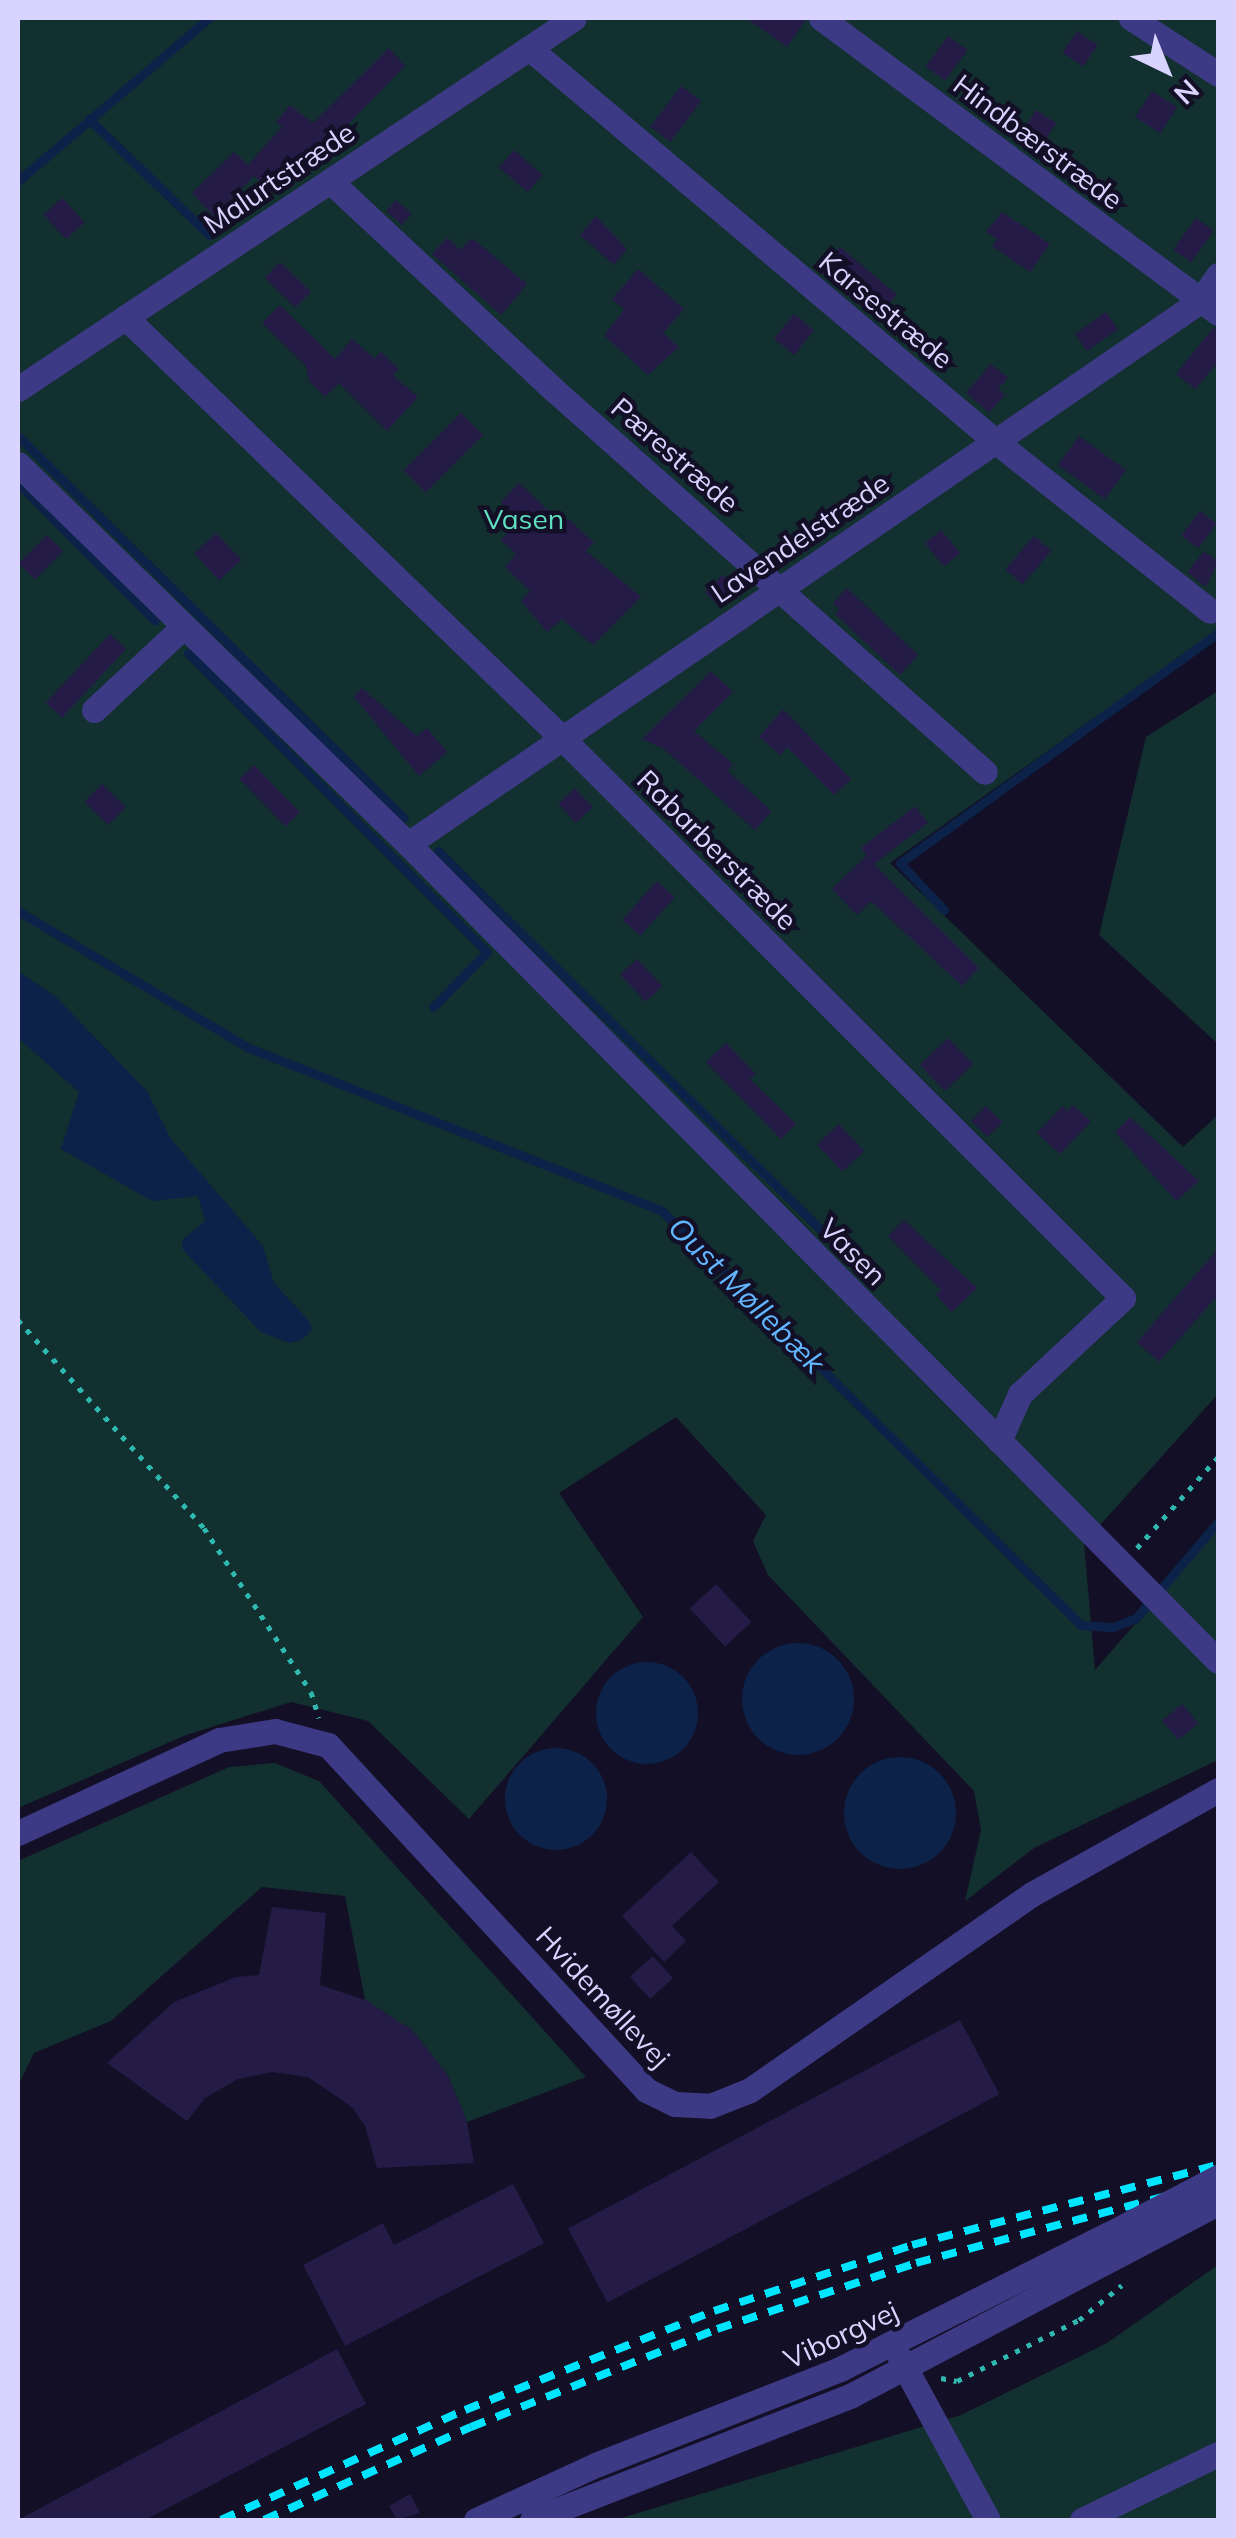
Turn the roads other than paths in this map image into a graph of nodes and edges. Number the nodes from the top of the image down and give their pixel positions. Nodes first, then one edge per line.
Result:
1 (571, 18) edge
2 (822, 18) edge
3 (1131, 18) edge
4 (529, 48) junction
5 (1218, 74) edge
6 (330, 181) junction
7 (1218, 276) edge
8 (1209, 307) edge
9 (124, 317) junction
10 (18, 388) edge
11 (995, 441) junction
12 (18, 464) edge
13 (782, 587) junction
14 (1210, 611) dead end
15 (184, 626) junction
16 (94, 710) dead end
17 (561, 736) junction
18 (985, 772) dead end
19 (408, 844) junction
20 (999, 1441) junction
21 (1218, 1661) edge
22 (1218, 1790) edge
23 (18, 1832) edge
24 (1218, 2177) edge
25 (1212, 2206) edge
26 (893, 2344) junction
27 (906, 2370) junction
28 (1218, 2454) edge
29 (476, 2520) edge
30 (532, 2520) edge
31 (988, 2520) edge
32 (1082, 2520) edge

1 - 4 street, Malurtstræde
2 - 8 street, Hindbærstræde
3 - 5 street
4 - 6 street, Malurtstræde
4 - 11 street, Karsestræde
6 - 9 street, Malurtstræde
6 - 13 street, Pærestræde
7 - 8 street, Lavendelstræde
8 - 11 street, Lavendelstræde
9 - 10 street, Malurtstræde
9 - 17 street, Rabarberstræde
11 - 13 street, Lavendelstræde
11 - 14 street, Karsestræde
12 - 15 street, Vasen
13 - 17 street, Lavendelstræde
13 - 18 street, Pærestræde
15 - 16 street
15 - 19 street, Vasen
17 - 19 street, Lavendelstræde
17 - 20 street, Rabarberstræde
19 - 20 street, Vasen
20 - 21 street, Vasen
22 - 23 street, Hvidemøllevej
24 - 26 street, Viborgvej, bridge
25 - 27 street, Viborgvej
26 - 27 street
26 - 29 street, Viborgvej
27 - 30 street, Viborgvej
27 - 31 street
28 - 32 street

